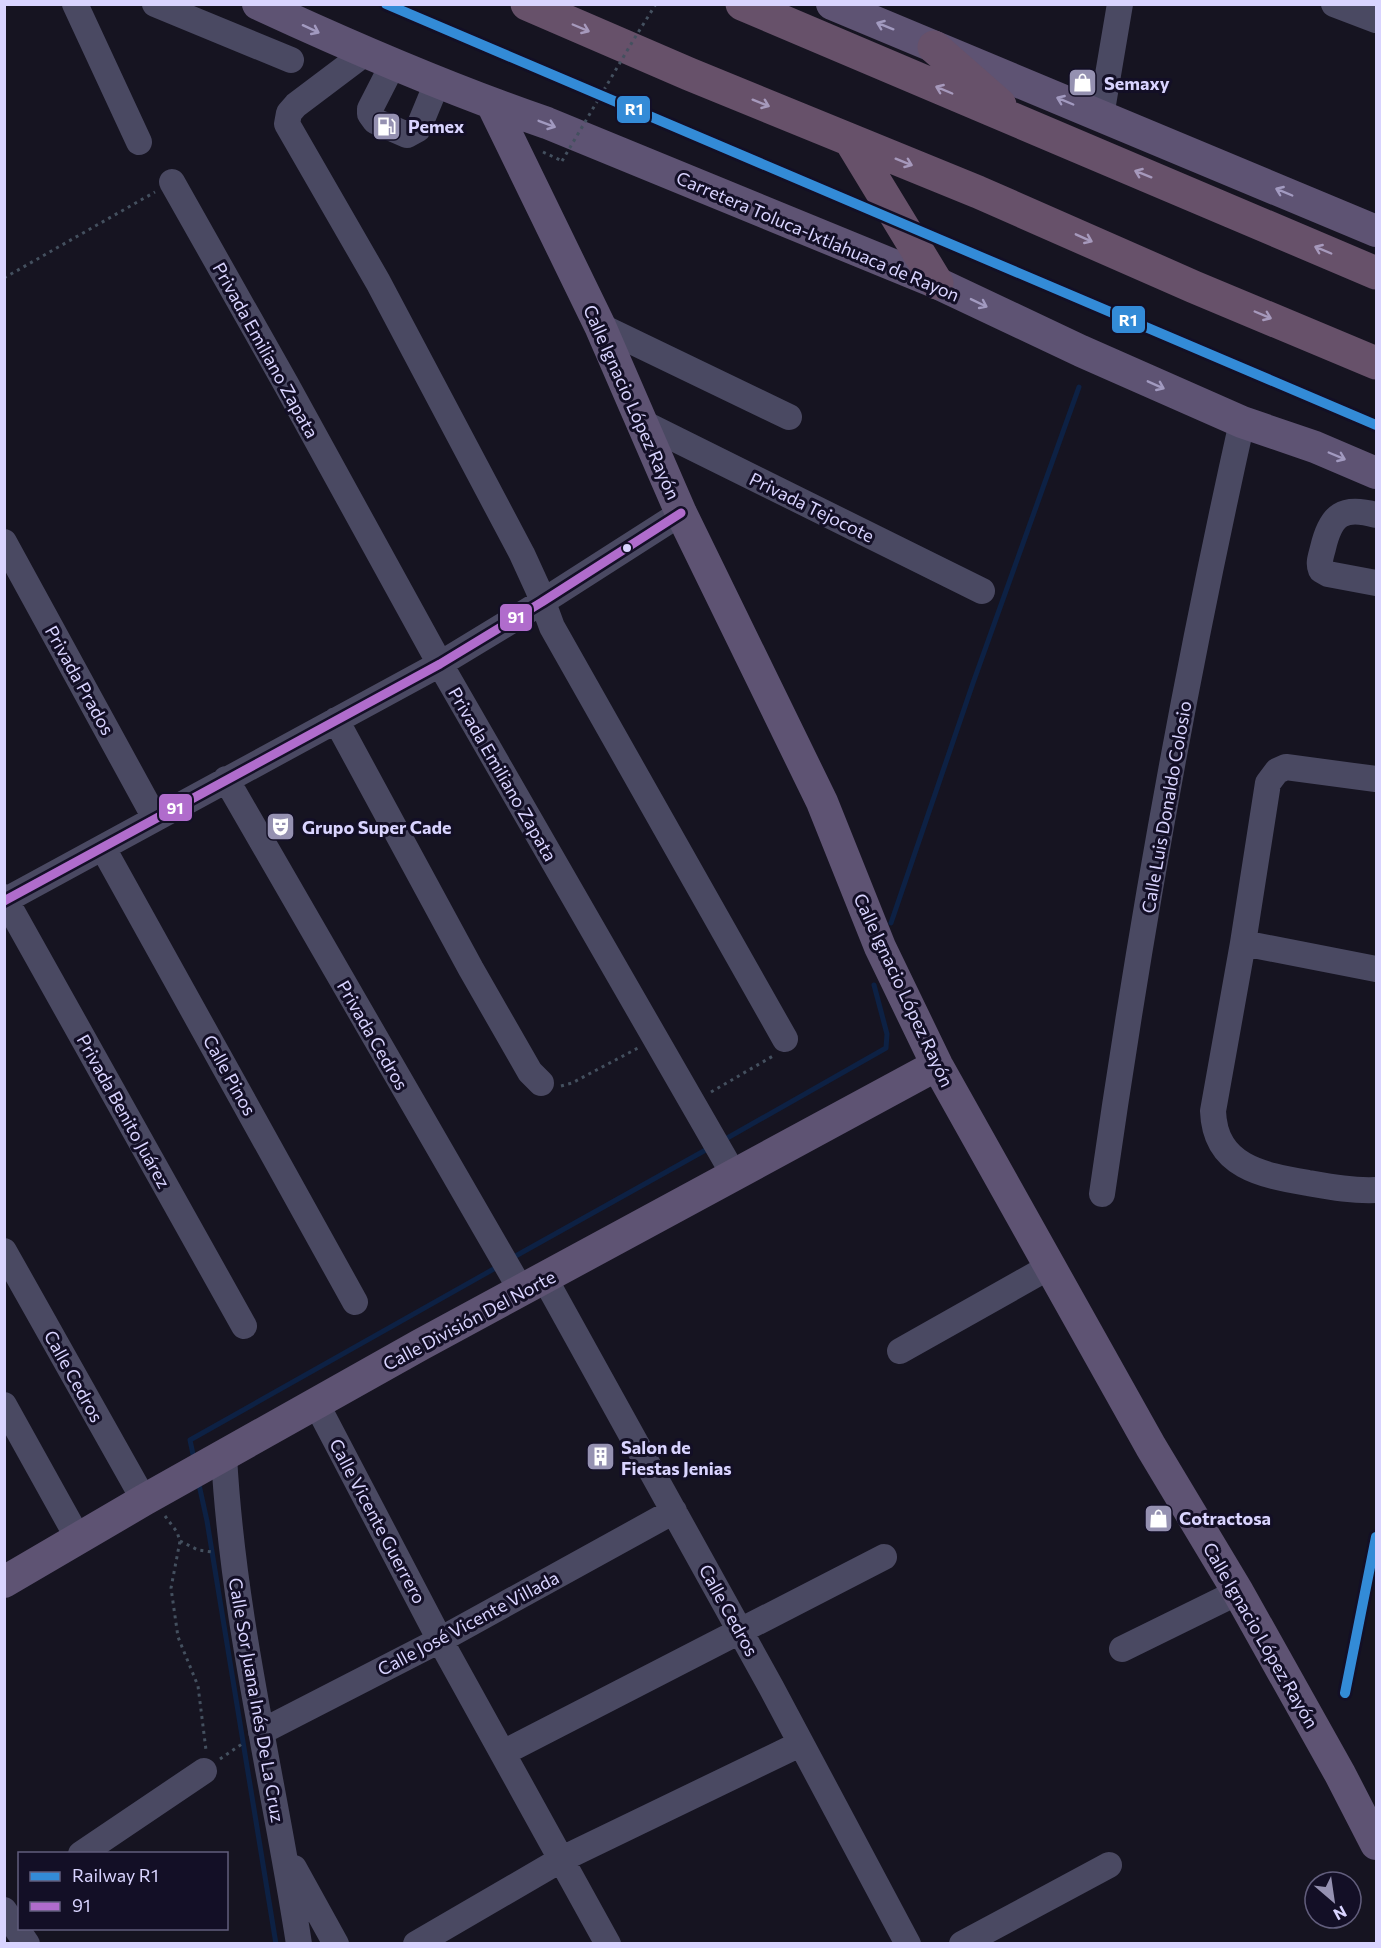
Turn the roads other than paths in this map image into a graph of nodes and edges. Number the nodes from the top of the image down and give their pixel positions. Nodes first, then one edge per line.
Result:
1 (75, 4) edge
2 (155, 4) edge
3 (258, 4) edge
4 (528, 4) edge
5 (742, 4) edge
6 (832, 4) edge
7 (1120, 4) edge
8 (1334, 4) edge
9 (1377, 20) edge
10 (934, 47) junction
11 (364, 53) junction
12 (291, 60) dead end
13 (393, 64) junction
14 (436, 83) junction
15 (492, 104) junction
16 (1101, 116) junction
17 (1022, 124) junction
18 (850, 140) junction
19 (139, 142) dead end
20 (172, 182) road end
21 (1377, 231) edge
22 (1377, 273) edge
23 (937, 283) junction
24 (600, 327) junction
25 (1377, 363) edge
26 (789, 417) dead end
27 (1242, 422) junction
28 (642, 423) junction
29 (1377, 473) edge
30 (681, 513) junction
31 (1377, 515) edge
32 (4, 542) edge
33 (1377, 583) edge
34 (982, 591) dead end
35 (542, 602) junction
36 (440, 664) junction
37 (336, 720) junction
38 (226, 779) junction
39 (1377, 780) edge
40 (155, 818) junction
41 (104, 848) junction
42 (5, 900) edge
43 (1243, 944) junction
44 (1377, 969) edge
45 (785, 1039) road end
46 (938, 1065) junction
47 (541, 1083) road end
48 (724, 1157) junction
49 (1377, 1190) edge
50 (1102, 1194) dead end
51 (4, 1251) edge
52 (1049, 1267) junction
53 (521, 1276) junction
54 (355, 1302) dead end
55 (244, 1326) dead end
56 (900, 1351) dead end
57 (316, 1403) junction
58 (4, 1405) edge
59 (206, 1465) junction
60 (144, 1500) junction
61 (674, 1511) junction
62 (79, 1540) junction
63 (884, 1557) dead end
64 (4, 1582) edge
65 (1238, 1592) junction
66 (740, 1630) junction
67 (440, 1640) junction
68 (1122, 1649) dead end
69 (261, 1732) junction
70 (800, 1744) junction
71 (503, 1753) junction
72 (204, 1771) road end
73 (1377, 1845) edge
74 (84, 1852) edge
75 (285, 1852) junction
76 (562, 1860) junction
77 (1109, 1865) dead end
78 (18, 1896) edge
79 (4, 1905) edge
80 (4, 1910) edge
81 (27, 1944) edge
82 (299, 1944) edge
83 (336, 1944) edge
84 (416, 1944) edge
85 (608, 1944) edge
86 (908, 1944) edge
87 (962, 1944) edge

1 - 19 street
2 - 12 street
3 -> 11 main road, Carretera Toluca-Ixtlahuaca de Rayon
4 -> 18 highway
17 -> 5 highway
10 -> 6 main road
7 - 16 street
8 - 9 street
16 -> 10 main road
10 - 17 highway
11 - 13 main road, Carretera Toluca-Ixtlahuaca de Rayon
11 - 35 street
13 - 14 main road, Carretera Toluca-Ixtlahuaca de Rayon
13 - 14 street
14 - 15 main road, Carretera Toluca-Ixtlahuaca de Rayon
15 -> 23 main road, Carretera Toluca-Ixtlahuaca de Rayon
15 - 24 main road, Calle Ignacio López Rayón
21 -> 16 main road
22 -> 17 highway
18 - 23 highway
18 -> 25 highway
20 - 36 street, Privada Emiliano Zapata
23 -> 27 main road, Carretera Toluca-Ixtlahuaca de Rayon
24 - 26 street
24 - 28 main road, Calle Ignacio López Rayón
27 -> 29 main road, Carretera Toluca-Ixtlahuaca de Rayon
27 - 50 street, Calle Luis Donaldo Colosio
28 - 30 main road, Calle Ignacio López Rayón
28 - 34 street, Privada Tejocote
30 - 35 street
30 - 46 main road, Calle Ignacio López Rayón
31 - 33 street
32 - 40 street, Privada Prados
35 - 36 street
35 - 45 street
36 - 37 street
36 - 48 street, Privada Emiliano Zapata
37 - 38 street
37 - 47 street
38 - 40 street
38 - 53 street, Privada Cedros
39 - 43 street
40 - 41 street
41 - 42 street
41 - 54 street, Calle Pinos
42 - 55 street, Privada Benito Juárez
43 - 44 street
43 - 49 street
46 - 48 main road, Calle División Del Norte
46 - 52 main road, Calle Ignacio López Rayón
48 - 53 main road, Calle División Del Norte
51 - 60 street, Calle Cedros
52 - 56 street
52 - 65 main road, Calle Ignacio López Rayón
53 - 57 main road, Calle División Del Norte
53 - 61 street, Calle Cedros
57 - 59 main road, Calle División Del Norte
57 - 67 street, Calle Vicente Guerrero
58 - 62 street
59 - 60 main road, Calle División Del Norte
59 - 69 street, Calle Sor Juana Inés De La Cruz
60 - 62 main road, Calle División Del Norte
61 - 66 street, Calle Cedros
61 - 67 street, Calle José Vicente Villada
62 - 64 main road, Calle División Del Norte
63 - 66 street
65 - 68 street
65 - 73 main road, Calle Ignacio López Rayón
66 - 70 street, Calle Cedros
66 - 71 street
67 - 69 street, Calle José Vicente Villada
67 - 71 street, Calle Vicente Guerrero
69 - 75 street, Calle Sor Juana Inés De La Cruz
70 - 76 street
70 - 86 street, Calle Cedros
71 - 76 street, Calle Vicente Guerrero
72 - 74 street
75 - 82 street, Calle Sor Juana Inés De La Cruz
75 - 83 street
76 - 84 street
76 - 85 street, Calle Vicente Guerrero
77 - 87 street
78 - 79 street
80 - 81 street

